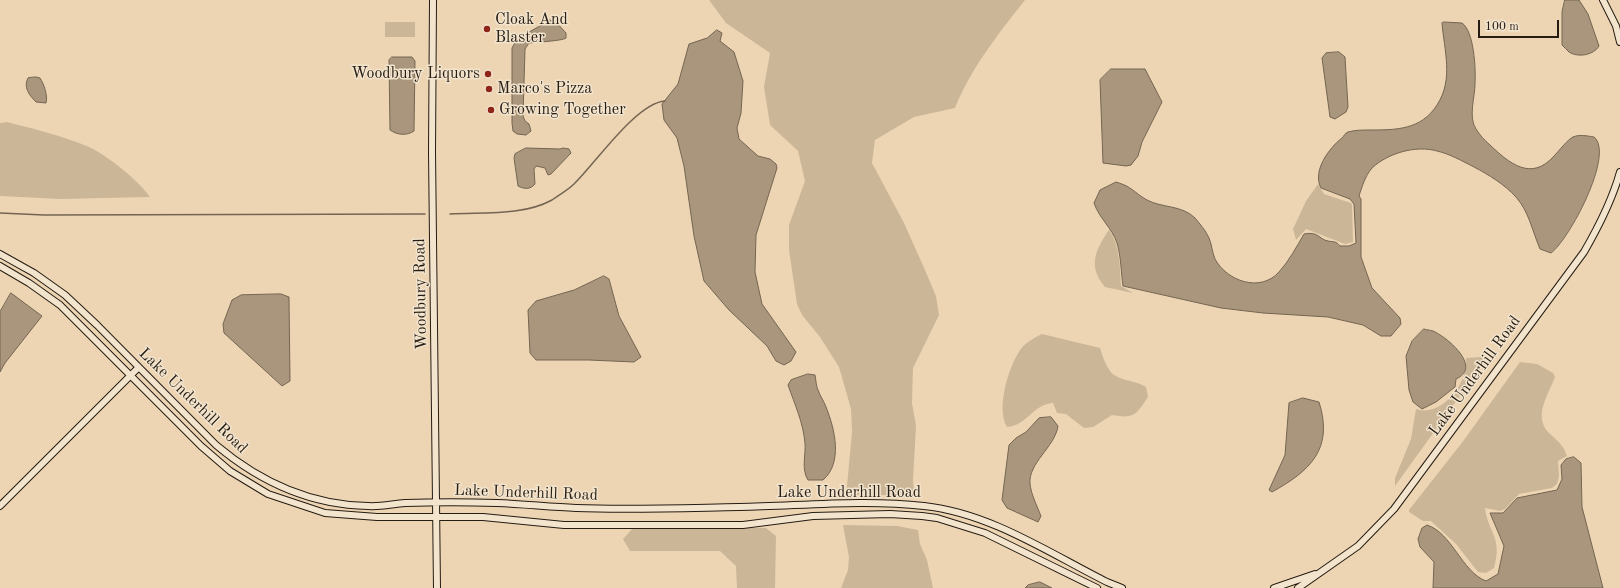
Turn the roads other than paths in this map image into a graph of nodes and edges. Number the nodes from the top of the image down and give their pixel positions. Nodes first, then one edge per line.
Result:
1 (433, 0) edge
2 (1603, 0) edge
3 (1620, 42) edge
4 (1620, 172) edge
5 (0, 254) edge
6 (0, 266) edge
7 (138, 368) junction
8 (131, 375) junction
9 (437, 503) junction
10 (0, 506) edge
11 (437, 517) junction
12 (1320, 572) junction
13 (437, 588) edge
14 (1097, 588) edge
15 (1122, 588) edge
16 (1274, 588) edge
17 (1298, 588) edge

1 - 9 street, Woodbury Road
2 - 3 street
4 - 12 street, Lake Underhill Road
5 - 7 street, Lake Underhill Road
6 - 8 street, Lake Underhill Road
7 - 8 street
7 - 9 street, Lake Underhill Road
8 - 10 street
8 - 11 street, Lake Underhill Road
9 - 11 street, Woodbury Road
9 - 15 street, Lake Underhill Road
11 - 13 street, Woodbury Road
11 - 14 street, Lake Underhill Road
12 - 16 street, Lake Underhill Road
12 - 17 street, Lake Underhill Road

